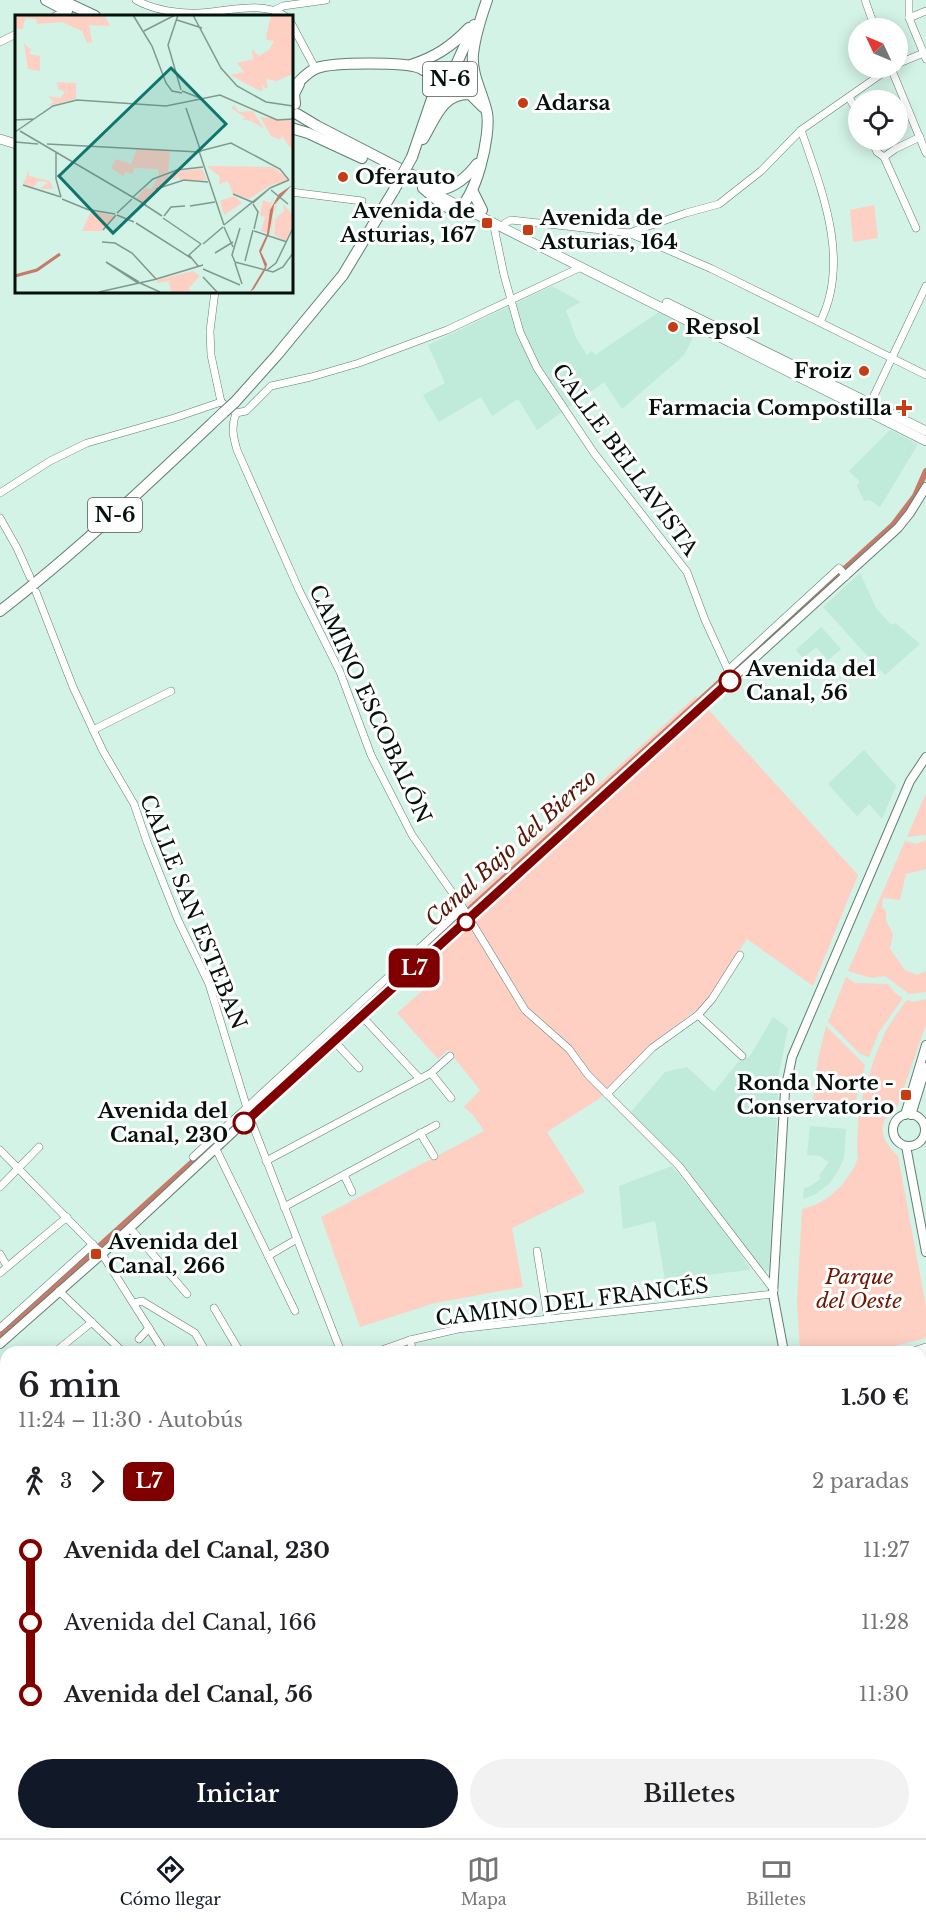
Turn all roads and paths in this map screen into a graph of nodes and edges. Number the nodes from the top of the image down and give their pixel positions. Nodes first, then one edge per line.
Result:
1 (46, 0) edge
2 (136, 0) edge
3 (326, 0) edge
4 (487, 0) edge
5 (866, 0) edge
6 (909, 0) edge
7 (66, 3) edge
8 (275, 10) junction
9 (926, 11) edge
10 (57, 15) edge
11 (78, 15) edge
12 (92, 15) edge
13 (283, 15) edge
14 (872, 18) edge
15 (909, 18) junction
16 (292, 25) edge
17 (15, 34) edge
18 (0, 42) edge
19 (925, 55) edge
20 (908, 60) edge
21 (411, 65) junction
22 (315, 68) junction
23 (877, 78) edge
24 (895, 78) edge
25 (302, 79) junction
26 (292, 88) edge
27 (859, 90) edge
28 (848, 98) edge
29 (295, 105) edge
30 (487, 113) junction
31 (292, 122) edge
32 (292, 127) edge
33 (801, 130) junction
34 (920, 137) junction
35 (0, 139) edge
36 (15, 144) edge
37 (876, 150) edge
38 (926, 153) edge
39 (412, 157) junction
40 (884, 157) junction
41 (481, 159) junction
42 (453, 186) junction
43 (441, 190) junction
44 (292, 192) edge
45 (466, 199) junction
46 (362, 201) dead end
47 (482, 210) joint
48 (493, 222) junction
49 (505, 223) junction
50 (916, 228) dead end
51 (629, 232) junction
52 (581, 267) junction
53 (926, 286) edge
54 (214, 292) edge
55 (511, 301) junction
56 (820, 322) junction
57 (892, 358) junction
58 (926, 375) edge
59 (870, 404) junction
60 (222, 407) junction
61 (237, 413) junction
62 (926, 431) edge
63 (926, 441) edge
64 (926, 488) edge
65 (0, 493) edge
66 (0, 518) edge
67 (846, 576) junction
68 (30, 577) dead end
69 (36, 592) dead end
70 (0, 611) edge
71 (731, 674) junction
72 (171, 691) dead end
73 (93, 730) junction
74 (926, 757) edge
75 (464, 908) junction
76 (470, 918) junction
77 (740, 955) dead end
78 (358, 1012) junction
79 (698, 1015) junction
80 (334, 1041) junction
81 (926, 1045) edge
82 (450, 1056) dead end
83 (742, 1056) dead end
84 (926, 1067) edge
85 (359, 1068) dead end
86 (431, 1073) junction
87 (420, 1079) junction
88 (607, 1094) junction
89 (451, 1098) dead end
90 (247, 1106) junction
91 (908, 1115) junction
92 (250, 1118) junction
93 (436, 1125) dead end
94 (926, 1131) edge
95 (420, 1133) junction
96 (908, 1146) junction
97 (39, 1147) dead end
98 (216, 1149) junction
99 (0, 1150) edge
100 (434, 1155) dead end
101 (193, 1157) dead end
102 (266, 1161) junction
103 (18, 1168) junction
104 (344, 1174) junction
105 (0, 1186) edge
106 (352, 1192) dead end
107 (284, 1207) junction
108 (66, 1217) junction
109 (926, 1226) edge
110 (130, 1227) junction
111 (297, 1239) junction
112 (925, 1239) edge
113 (97, 1249) junction
114 (537, 1251) dead end
115 (926, 1252) edge
116 (0, 1254) edge
117 (268, 1256) junction
118 (7, 1266) junction
119 (0, 1273) edge
120 (59, 1291) junction
121 (773, 1292) junction
122 (187, 1293) dead end
123 (135, 1303) junction
124 (214, 1308) dead end
125 (295, 1311) dead end
126 (548, 1319) junction
127 (92, 1322) junction
128 (0, 1328) edge
129 (149, 1328) junction
130 (139, 1339) dead end
131 (410, 1340) junction
132 (0, 1344) edge
133 (62, 1346) edge
134 (117, 1346) edge
135 (160, 1346) edge
136 (203, 1346) edge
137 (236, 1346) edge
138 (339, 1346) edge
139 (393, 1346) edge
140 (412, 1346) edge
141 (781, 1346) edge

1 - 7 main road
2 - 8 street
3 - 8 street
4 - 21 main road
4 - 30 main road
4 - 39 main road, N-6
5 - 14 street
6 - 15 street
7 - 10 street
7 - 11 main road
7 - 12 main road
8 - 13 street
9 - 15 street
15 - 19 street
16 - 22 street
17 - 18 street
19 - 20 street
21 - 22 main road
21 - 39 main road
22 - 25 main road
23 - 27 street
24 - 34 street
25 - 26 main road
25 - 29 main road
28 - 33 street
29 - 31 main road
29 - 43 main road
30 - 39 main road
30 - 41 main road
32 - 45 main road
33 - 51 street
33 - 56 street
34 - 38 street
34 - 40 street
35 - 36 main road
37 - 40 street
39 - 60 main road, N-6, bridge
40 - 50 street
41 - 42 main road
41 - 45 main road
42 - 43 main road
42 - 45 main road
43 - 45 main road
44 - 46 street
45 - 47 main road
45 - 48 main road
47 - 49 main road
48 - 52 main road
48 - 55 street, CALLE BELLAVISTA
49 - 51 street
49 - 59 main road
51 - 56 street
52 - 55 street
52 - 63 main road
53 - 57 street
54 - 60 street
55 - 61 street
55 - 71 street, CALLE BELLAVISTA
56 - 57 street
57 - 58 street
57 - 59 street
59 - 62 main road
60 - 61 street
60 - 65 street
60 - 70 main road, N-6
61 - 75 street, CAMINO ESCOBALÓN
64 - 67 street
66 - 68 street
67 - 71 street
67 - 71 street
69 - 73 street, CALLE SAN ESTEBAN
71 - 76 street
72 - 73 street
73 - 90 street, CALLE SAN ESTEBAN
74 - 121 street
75 - 76 street, CAMINO ESCOBALÓN
75 - 78 street
76 - 78 street
76 - 88 street, CAMINO ESCOBALÓN
77 - 79 street
78 - 80 street
78 - 87 street
78 - 90 street
79 - 83 street
79 - 88 street
80 - 85 street
80 - 92 street
81 - 91 street
82 - 86 street
84 - 91 street
86 - 87 street
86 - 89 street
87 - 102 street
88 - 121 street, CAMINO ESCOBALÓN
90 - 92 street, CALLE SAN ESTEBAN
90 - 101 street
91 - 94 street
91 - 96 street
92 - 98 street
92 - 102 street, CALLE SAN ESTEBAN
93 - 95 street
94 - 96 street
95 - 100 street
95 - 104 street
96 - 109 street
96 - 112 street
97 - 103 street
98 - 110 street
98 - 117 street
99 - 103 street
102 - 107 street, CALLE SAN ESTEBAN
103 - 105 street
103 - 108 street
104 - 106 street
104 - 107 street
107 - 111 street, CALLE SAN ESTEBAN
108 - 113 street
108 - 118 street
110 - 113 street
110 - 122 street
111 - 117 street
111 - 138 street, CALLE SAN ESTEBAN
112 - 115 street
113 - 120 street
113 - 123 street
113 - 128 street
114 - 126 street
116 - 118 street
117 - 125 street
118 - 119 street
120 - 127 street
120 - 132 street
121 - 126 street, CAMINO DEL FRANCÉS
121 - 141 street
123 - 129 street
123 - 136 street
124 - 137 street
126 - 131 street, CAMINO DEL FRANCÉS
127 - 133 street
127 - 134 street
129 - 130 street
129 - 135 street
131 - 139 street, CAMINO DEL FRANCÉS
131 - 140 street

